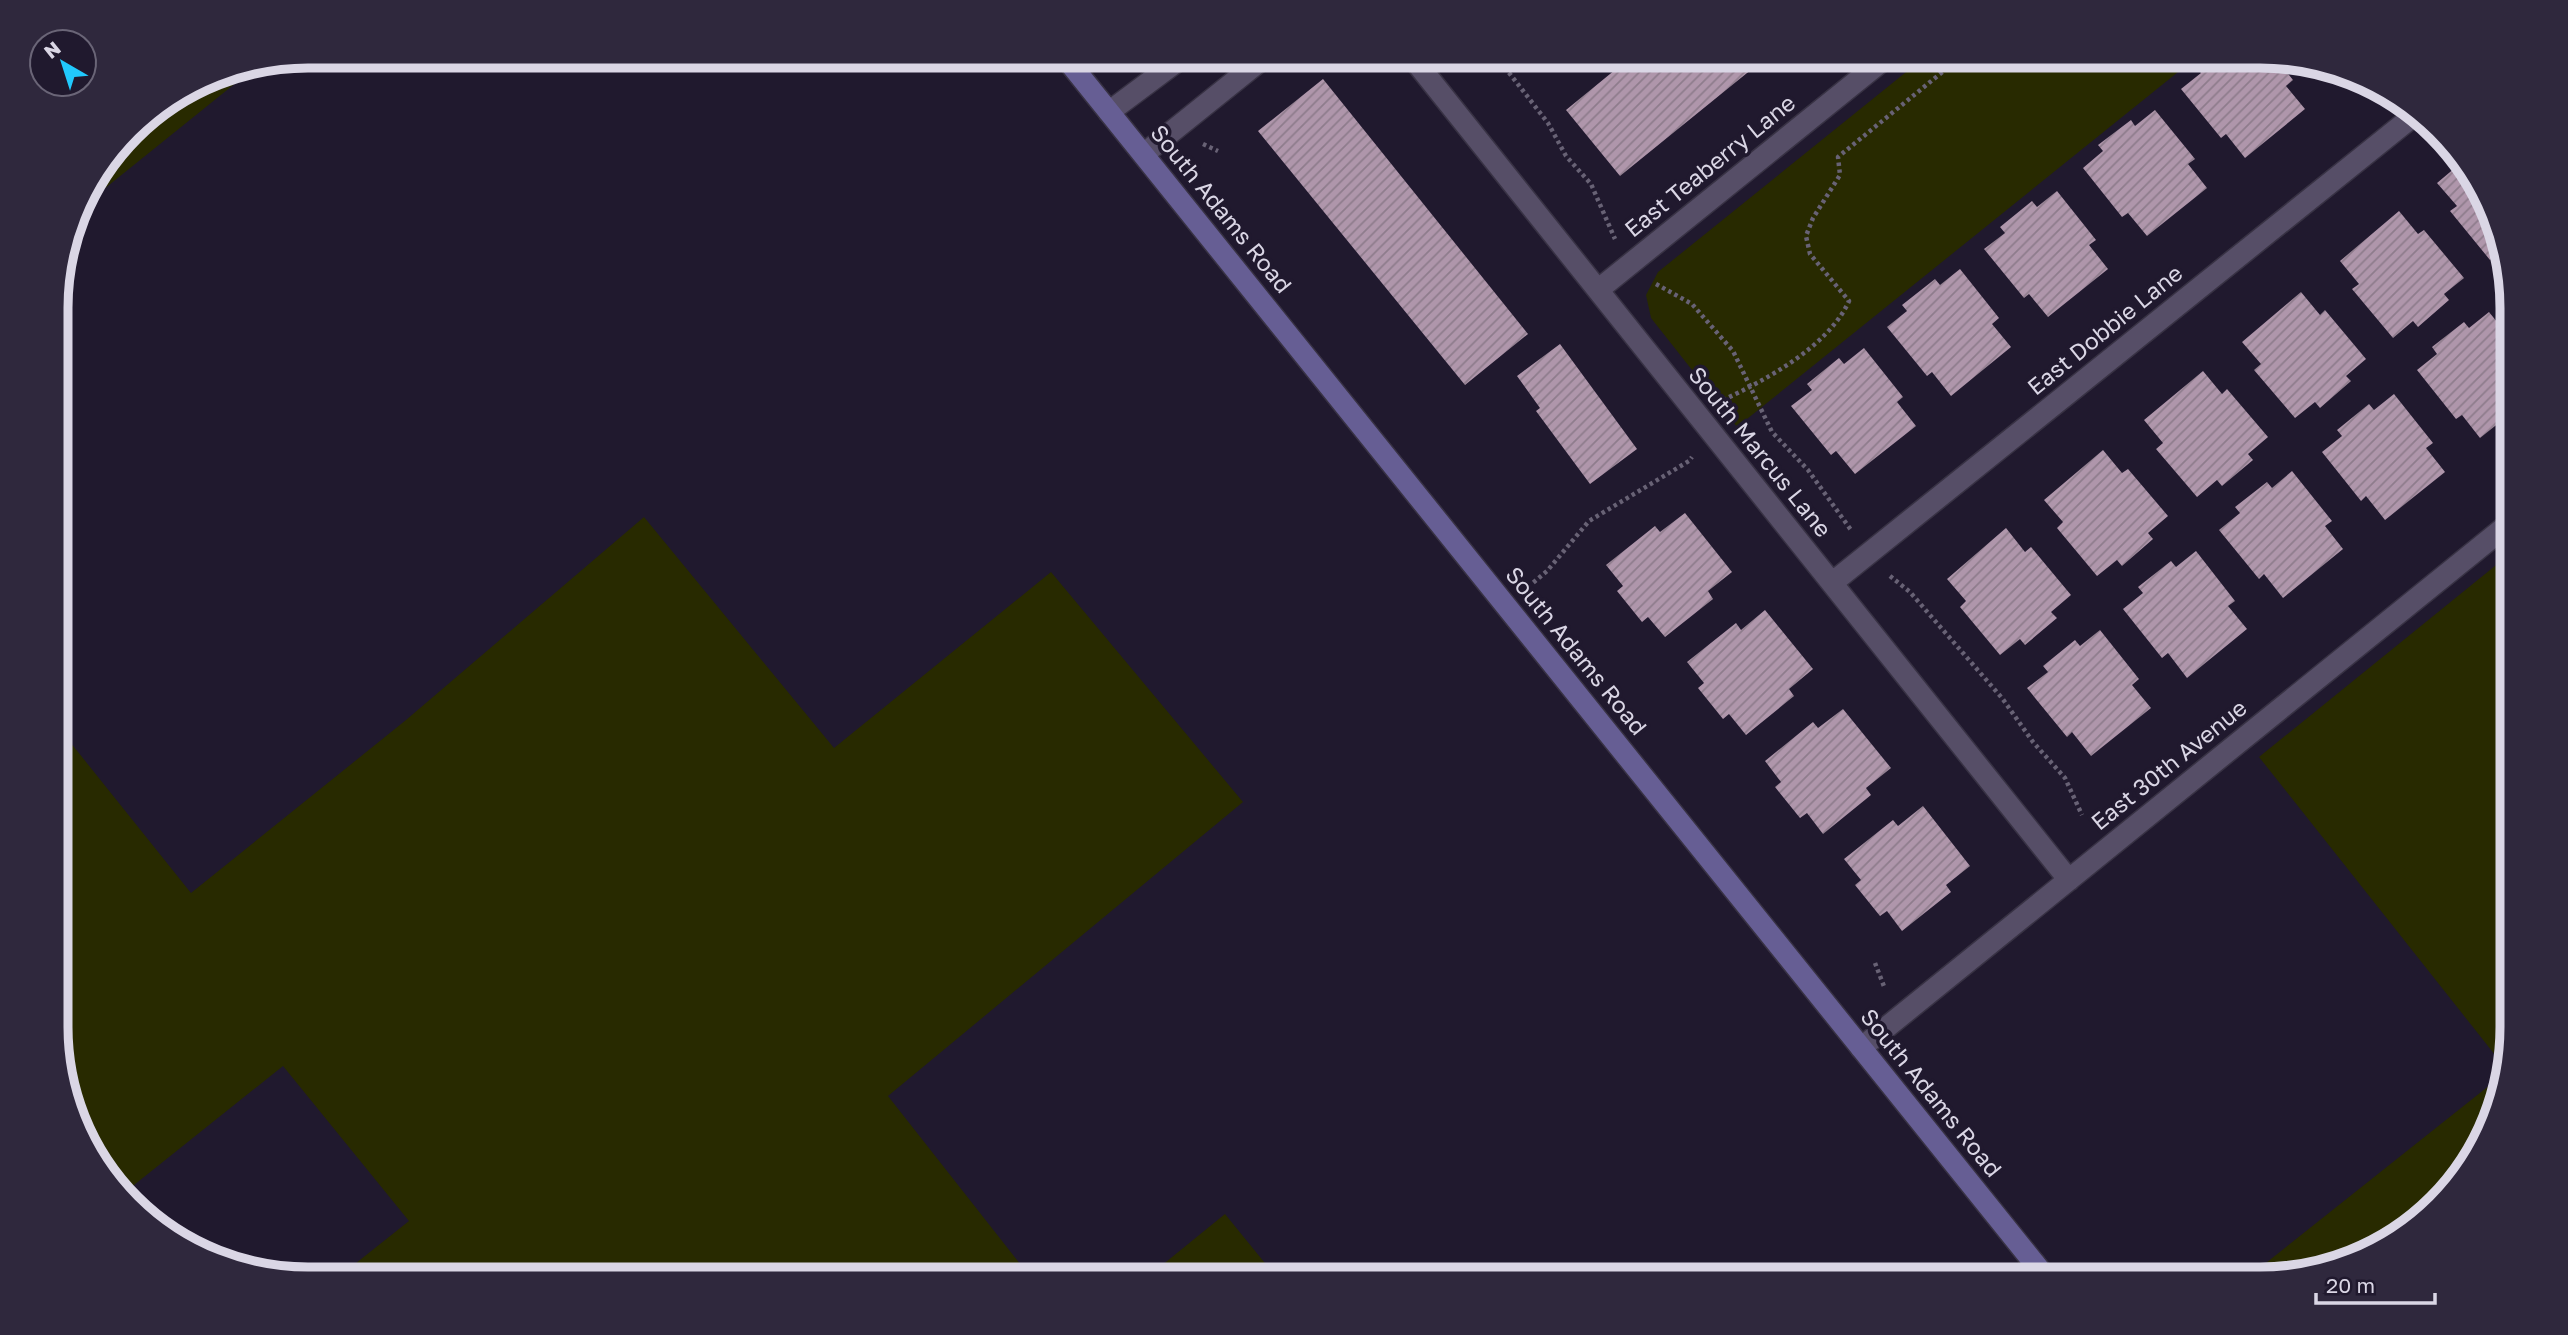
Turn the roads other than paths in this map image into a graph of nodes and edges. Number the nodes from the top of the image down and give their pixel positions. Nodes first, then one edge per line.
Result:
1 (1075, 68) edge
2 (1168, 68) edge
3 (1251, 68) edge
4 (1421, 68) edge
5 (1873, 68) edge
6 (1110, 112) junction
7 (2408, 120) edge
8 (1144, 154) junction
9 (1598, 290) junction
10 (2500, 531) edge
11 (1832, 583) junction
12 (2068, 880) junction
13 (1861, 1048) junction
14 (2037, 1266) edge

1 - 6 street, South Adams Road
2 - 6 street
3 - 8 street
4 - 9 street, South Marcus Lane
5 - 9 street, East Teaberry Lane
6 - 8 street, South Adams Road
7 - 11 street, East Dobbie Lane
8 - 13 street, South Adams Road
9 - 11 street, South Marcus Lane
10 - 12 street, East 30th Avenue
11 - 12 street, South Marcus Lane
12 - 13 street, East 30th Avenue
13 - 14 street, South Adams Road

